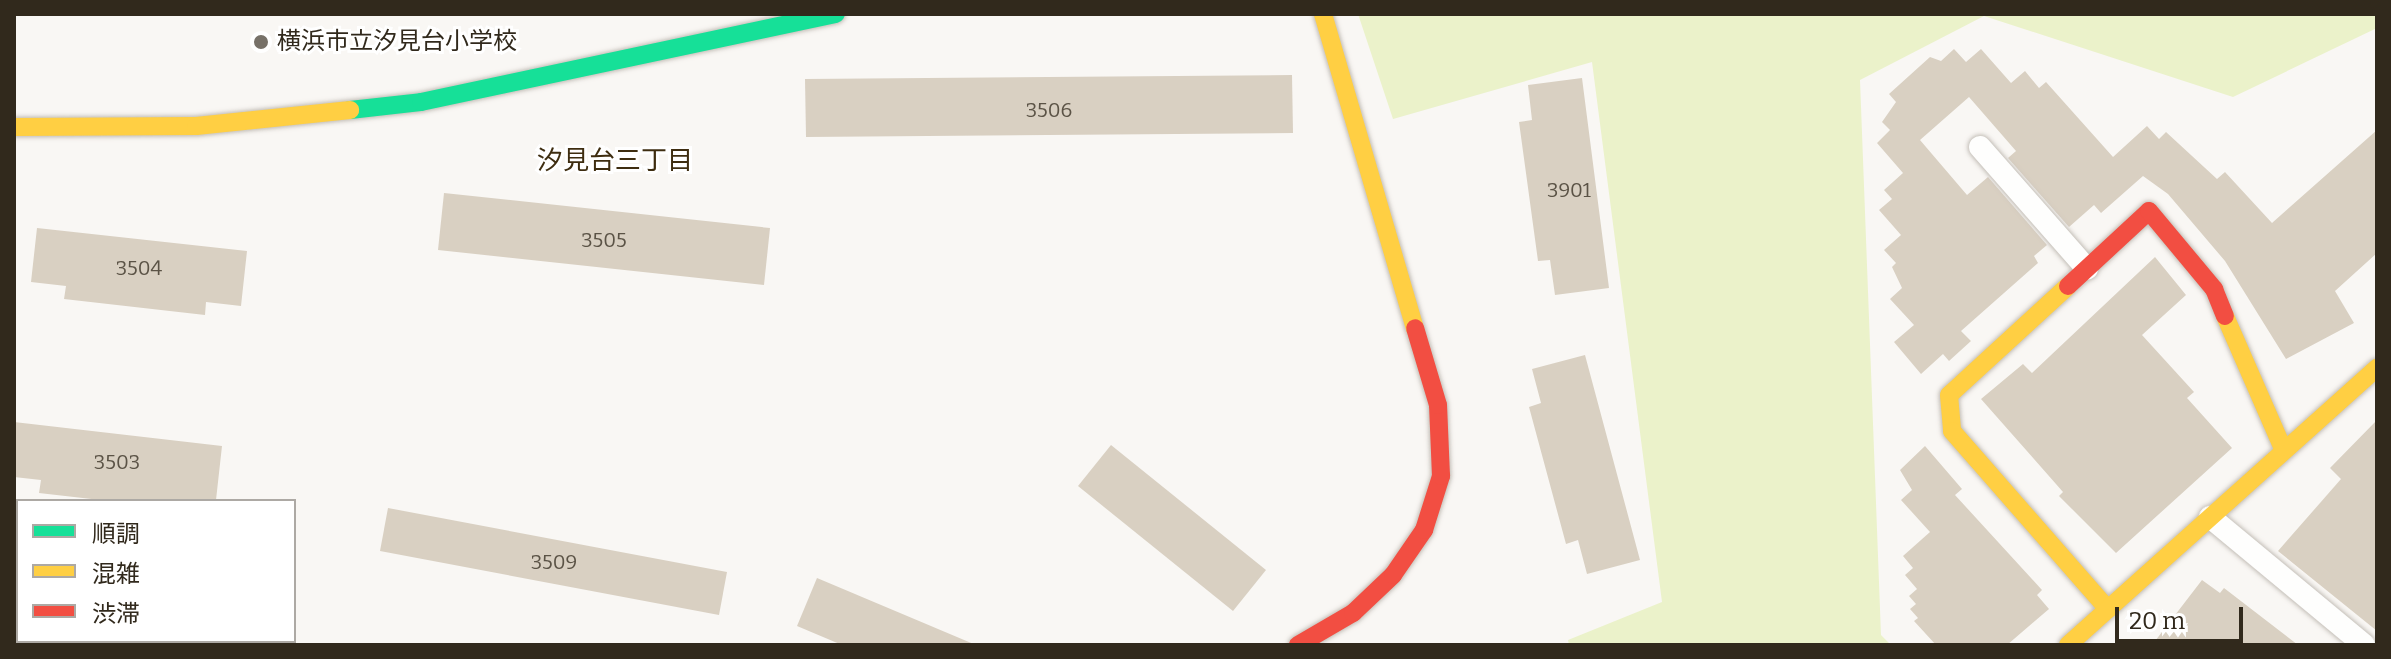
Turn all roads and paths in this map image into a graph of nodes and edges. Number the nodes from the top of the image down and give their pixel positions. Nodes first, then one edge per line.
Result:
1 (836, 14) edge
2 (1323, 14) edge
3 (14, 127) edge
4 (1980, 147) dead end
5 (2087, 269) junction
6 (2373, 377) edge
7 (2284, 451) junction
8 (2210, 517) junction
9 (2108, 609) junction
10 (1298, 645) edge
11 (2068, 645) edge
12 (2364, 645) edge

1 - 3 street
2 - 10 street
4 - 5 lane
5 - 7 street
5 - 9 street
6 - 7 street
7 - 8 street
8 - 9 street
8 - 12 lane
9 - 11 street

